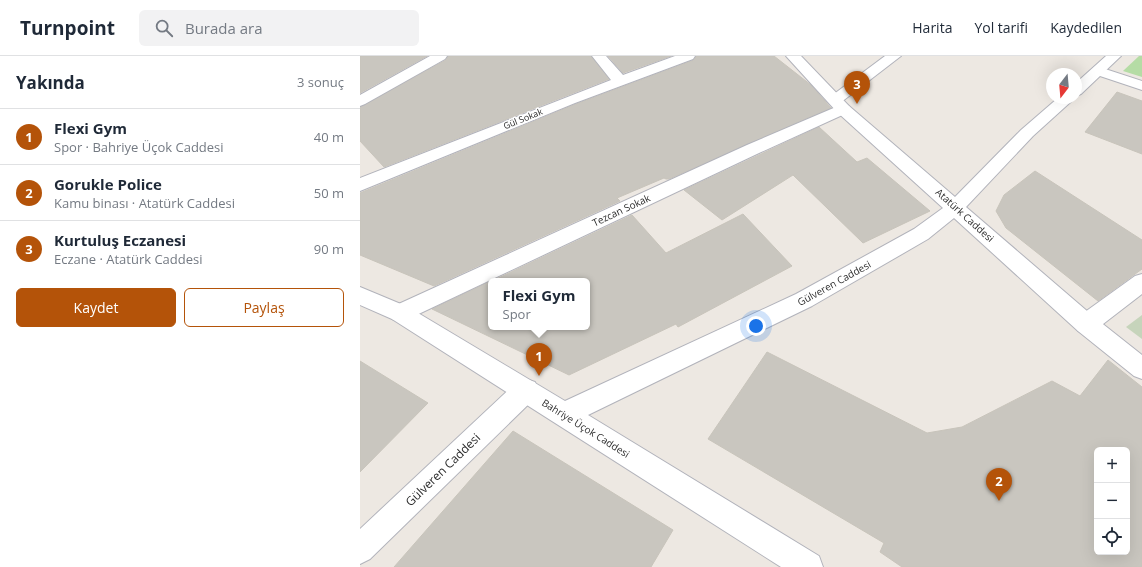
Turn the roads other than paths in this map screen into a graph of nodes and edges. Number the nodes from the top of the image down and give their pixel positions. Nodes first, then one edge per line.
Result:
1 (440, 56) edge
2 (600, 56) edge
3 (688, 56) edge
4 (793, 56) edge
5 (894, 56) edge
6 (1114, 56) edge
7 (1099, 71) junction
8 (621, 82) junction
9 (1082, 85) edge
10 (1142, 86) edge
11 (360, 101) edge
12 (1060, 104) edge
13 (839, 105) junction
14 (360, 185) edge
15 (956, 207) junction
16 (1142, 282) edge
17 (360, 296) edge
18 (400, 313) junction
19 (1086, 324) junction
20 (1142, 369) edge
21 (526, 390) junction
22 (564, 414) junction
23 (360, 549) edge
24 (808, 567) edge

1 - 11 street
2 - 8 street
3 - 8 street, Gül Sokak
4 - 13 street, Atatürk Caddesi
5 - 13 street, Tezcan Sokak
6 - 7 street
7 - 9 street
7 - 10 street
8 - 14 street, Gül Sokak
12 - 15 street, Gülveren Caddesi
13 - 15 street, Atatürk Caddesi
13 - 18 street, Tezcan Sokak
15 - 19 street, Atatürk Caddesi
15 - 22 street, Gülveren Caddesi
16 - 19 street
17 - 18 street, Bahriye Üçok Caddesi
18 - 21 street, Bahriye Üçok Caddesi
19 - 20 street, Atatürk Caddesi
21 - 22 street, Bahriye Üçok Caddesi
21 - 23 street, Gülveren Caddesi
22 - 24 street, Bahriye Üçok Caddesi

